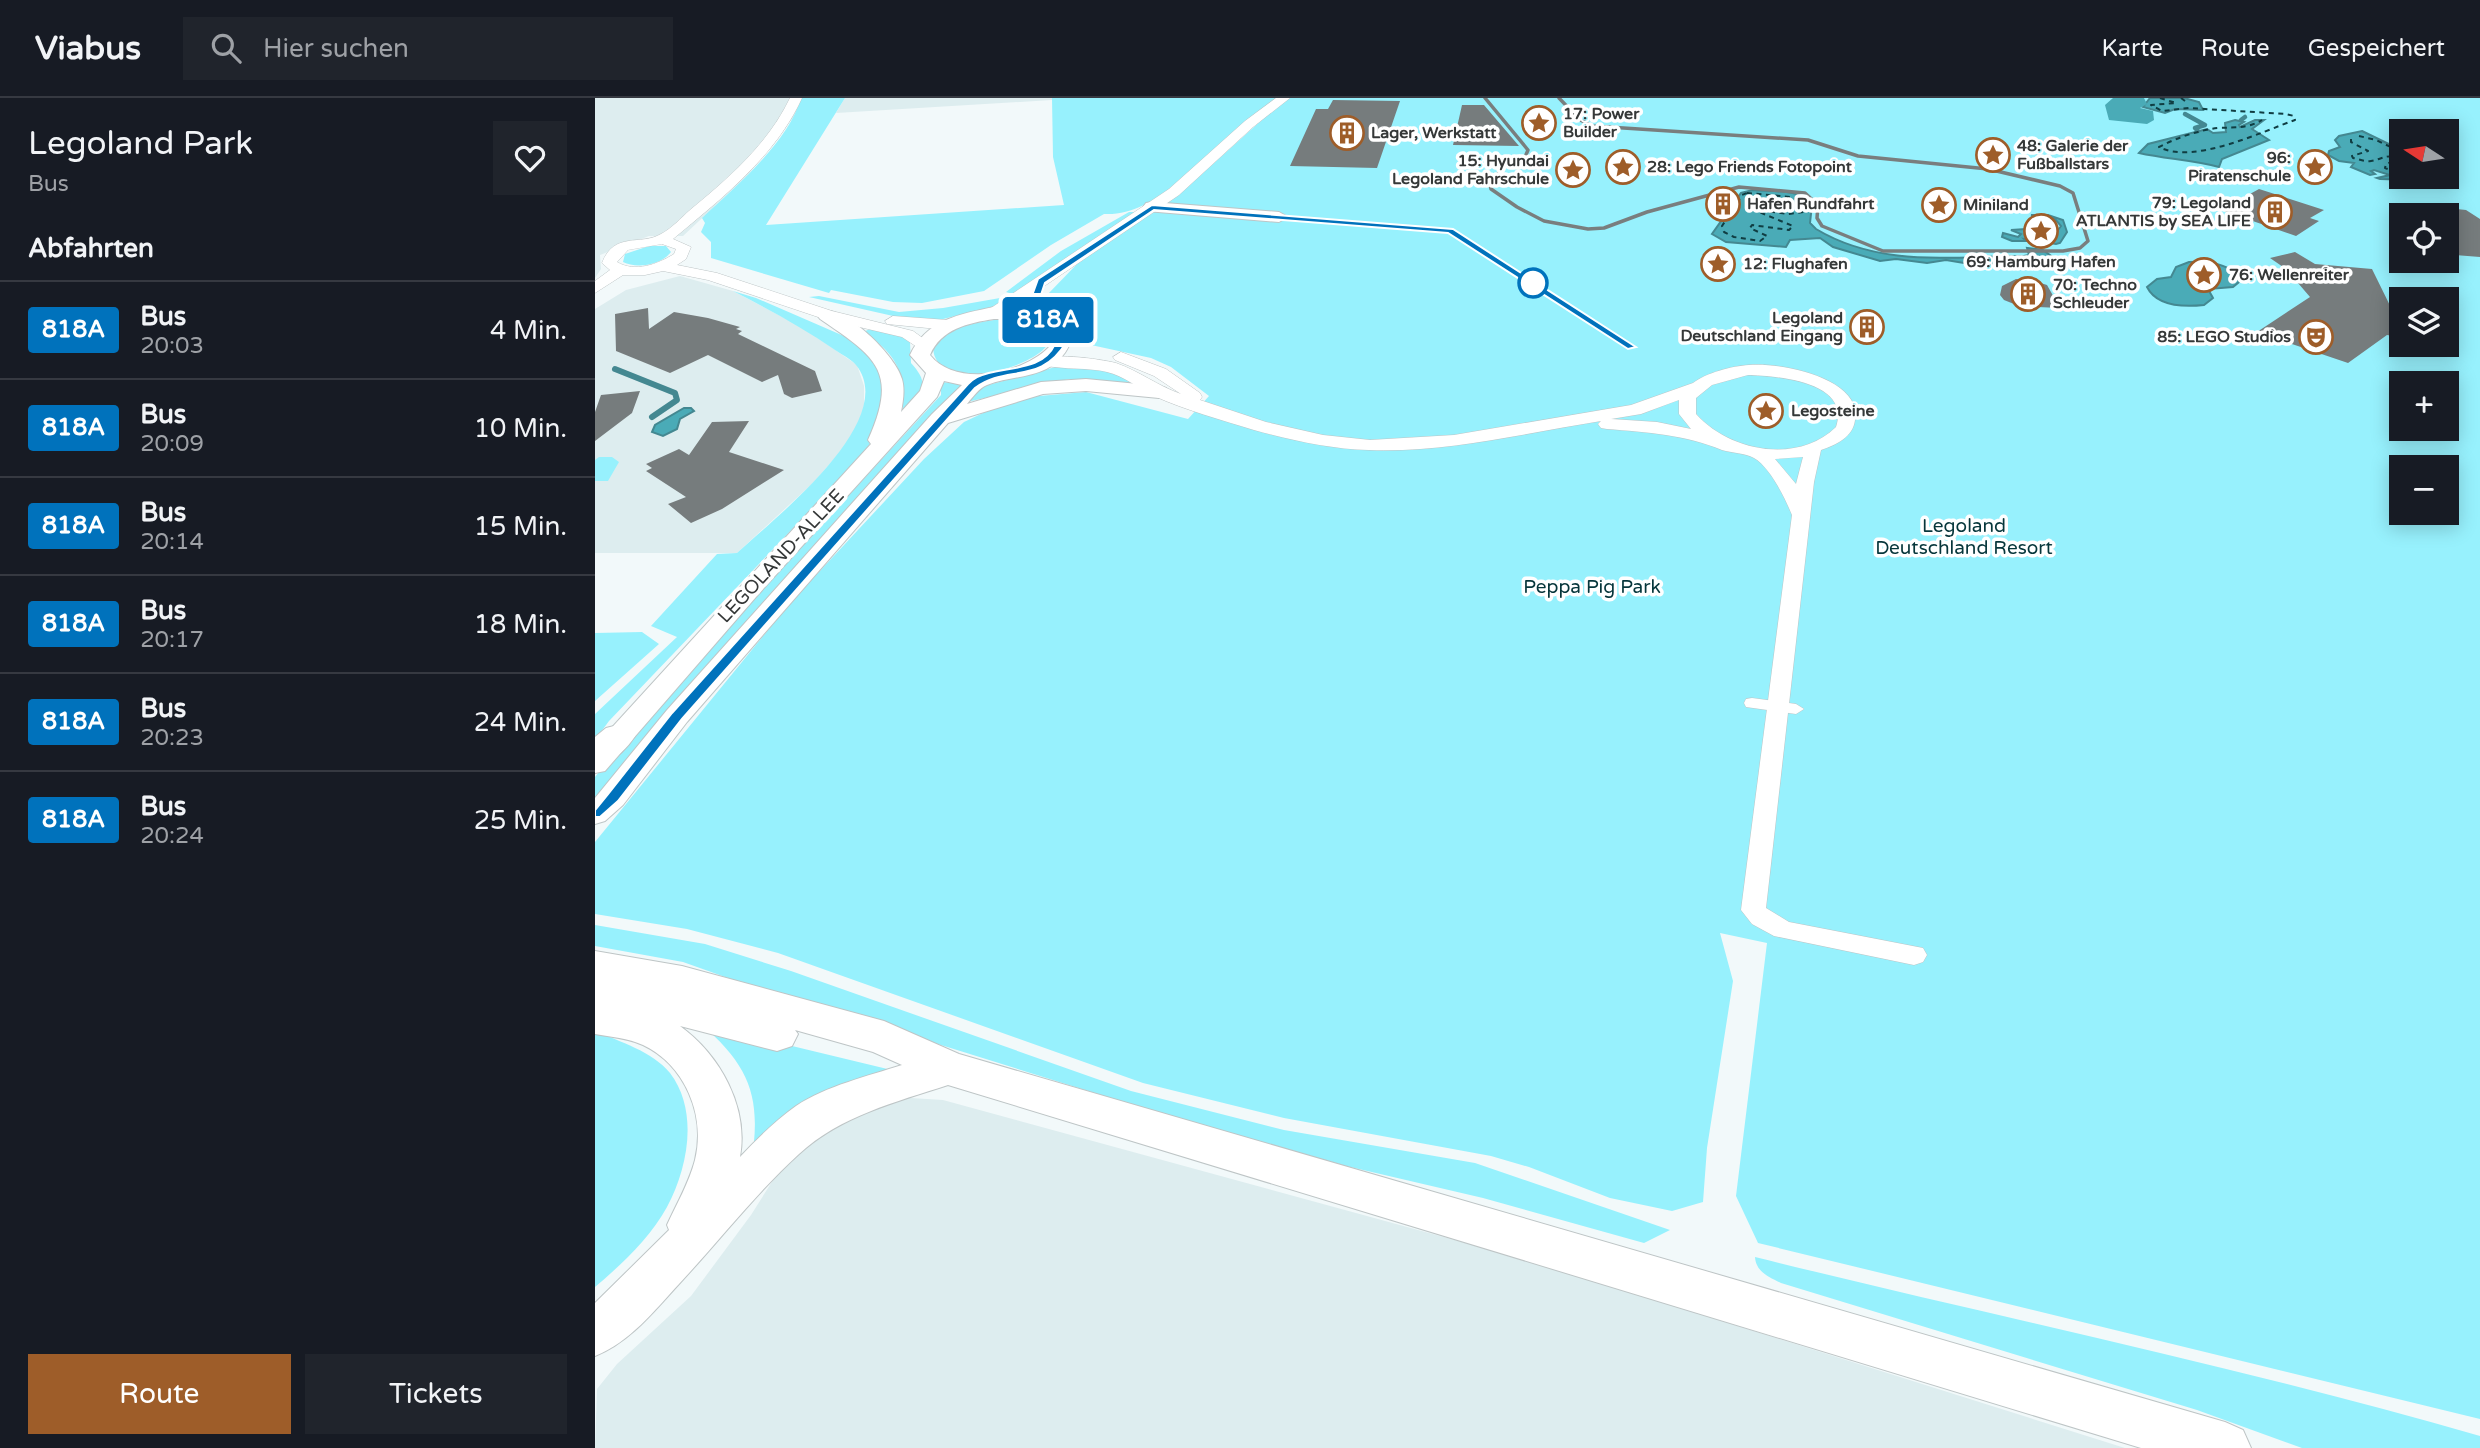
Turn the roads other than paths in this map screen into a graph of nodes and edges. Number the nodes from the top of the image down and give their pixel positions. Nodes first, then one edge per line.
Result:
1 (796, 98) edge
2 (1284, 98) edge
3 (682, 206) dead end
4 (702, 207) junction
5 (1152, 208) junction
6 (1279, 217) dead end
7 (663, 240) junction
8 (681, 256) junction
9 (662, 266) junction
10 (620, 270) junction
11 (712, 276) junction
12 (1041, 281) junction
13 (595, 288) edge
14 (994, 313) junction
15 (827, 315) junction
16 (1030, 315) junction
17 (948, 325) junction
18 (1062, 341) junction
19 (923, 344) junction
20 (1043, 362) junction
21 (936, 373) junction
22 (981, 379) junction
23 (1695, 388) junction
24 (1159, 392) junction
25 (1204, 407) junction
26 (940, 419) junction
27 (1562, 422) junction
28 (1709, 438) junction
29 (1813, 451) junction
30 (1760, 453) junction
31 (865, 466) junction
32 (1801, 515) junction
33 (1752, 703) dead end
34 (1796, 709) dead end
35 (607, 746) edge
36 (595, 764) edge
37 (595, 814) edge
38 (1914, 955) dead end
39 (595, 966) edge
40 (595, 996) edge
41 (595, 1018) edge
42 (949, 1068) junction
43 (671, 1259) junction
44 (595, 1333) edge
45 (2225, 1448) edge

1 - 4 street
2 - 5 street
3 - 4 street
4 - 7 street
5 - 6 street
5 - 12 street
7 - 8 street
7 - 10 street
8 - 9 street
8 - 11 street
9 - 10 street
9 - 11 street
10 - 13 street
11 - 15 street
12 - 14 street
12 - 16 street
14 - 16 street
14 - 17 street
15 - 17 street
15 - 19 street
15 - 31 street
16 - 18 street
17 - 19 street
18 - 20 street
18 - 25 street
19 - 21 street
20 - 22 street
20 - 24 street
21 - 22 street
21 - 31 street, LEGOLAND-ALLEE
22 - 26 street, LEGOLAND-ALLEE
23 - 27 street
23 - 28 street
23 - 29 street
24 - 25 street
24 - 26 street
25 - 27 street
26 - 37 street, LEGOLAND-ALLEE
27 - 28 street
28 - 30 street
29 - 30 street
29 - 32 street
30 - 32 street
31 - 35 street, LEGOLAND-ALLEE
32 - 38 street
33 - 34 street
35 - 36 street, LEGOLAND-ALLEE
39 - 42 main road
40 - 42 main road
41 - 43 main road
42 - 43 main road
42 - 45 main road
43 - 44 main road

